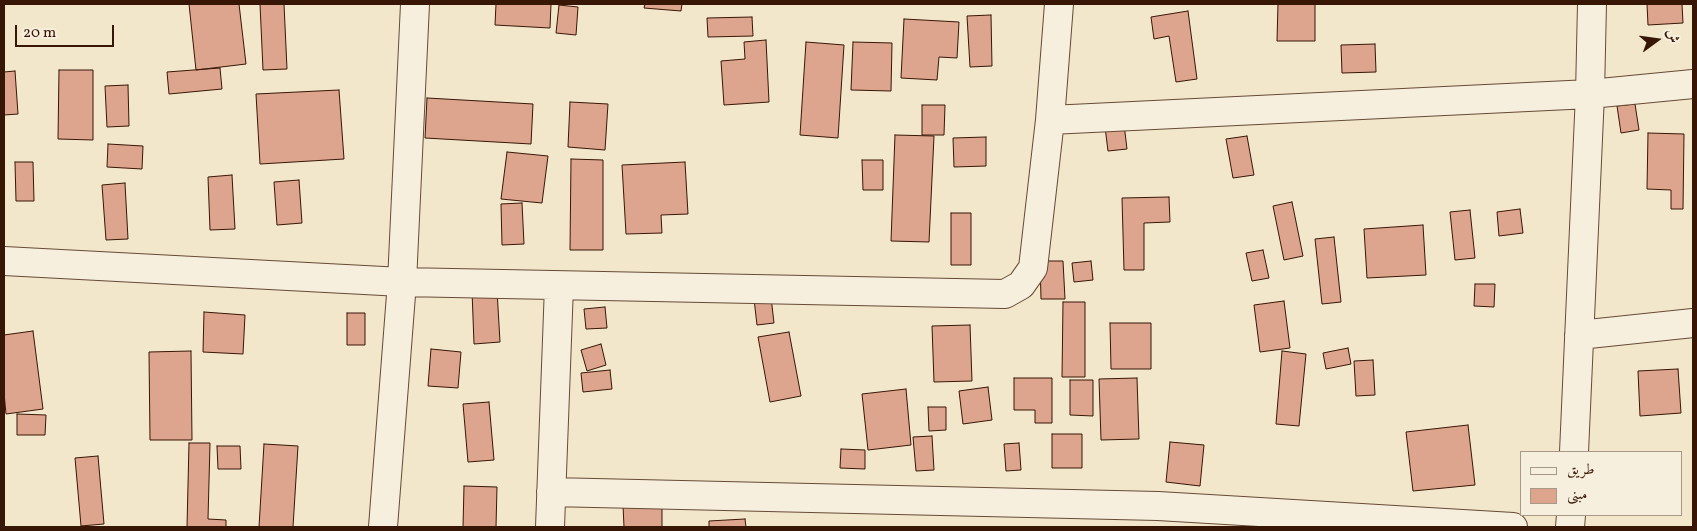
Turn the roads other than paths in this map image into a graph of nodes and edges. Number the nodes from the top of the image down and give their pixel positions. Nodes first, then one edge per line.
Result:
1 (416, 4) edge
2 (1059, 4) edge
3 (1592, 4) edge
4 (1693, 84) edge
5 (1590, 94) junction
6 (1050, 120) junction
7 (4, 261) edge
8 (402, 282) junction
9 (559, 286) junction
10 (1693, 323) edge
11 (1579, 335) junction
12 (1574, 451) edge
13 (551, 492) junction
14 (383, 527) edge
15 (550, 527) edge
16 (1513, 527) edge

1 - 8 street
2 - 6 street
3 - 5 street
4 - 5 street
5 - 6 street
5 - 11 street
6 - 9 street
7 - 8 street
8 - 9 street
8 - 14 street
9 - 13 street
10 - 11 street
11 - 12 street
13 - 15 street
13 - 16 street

